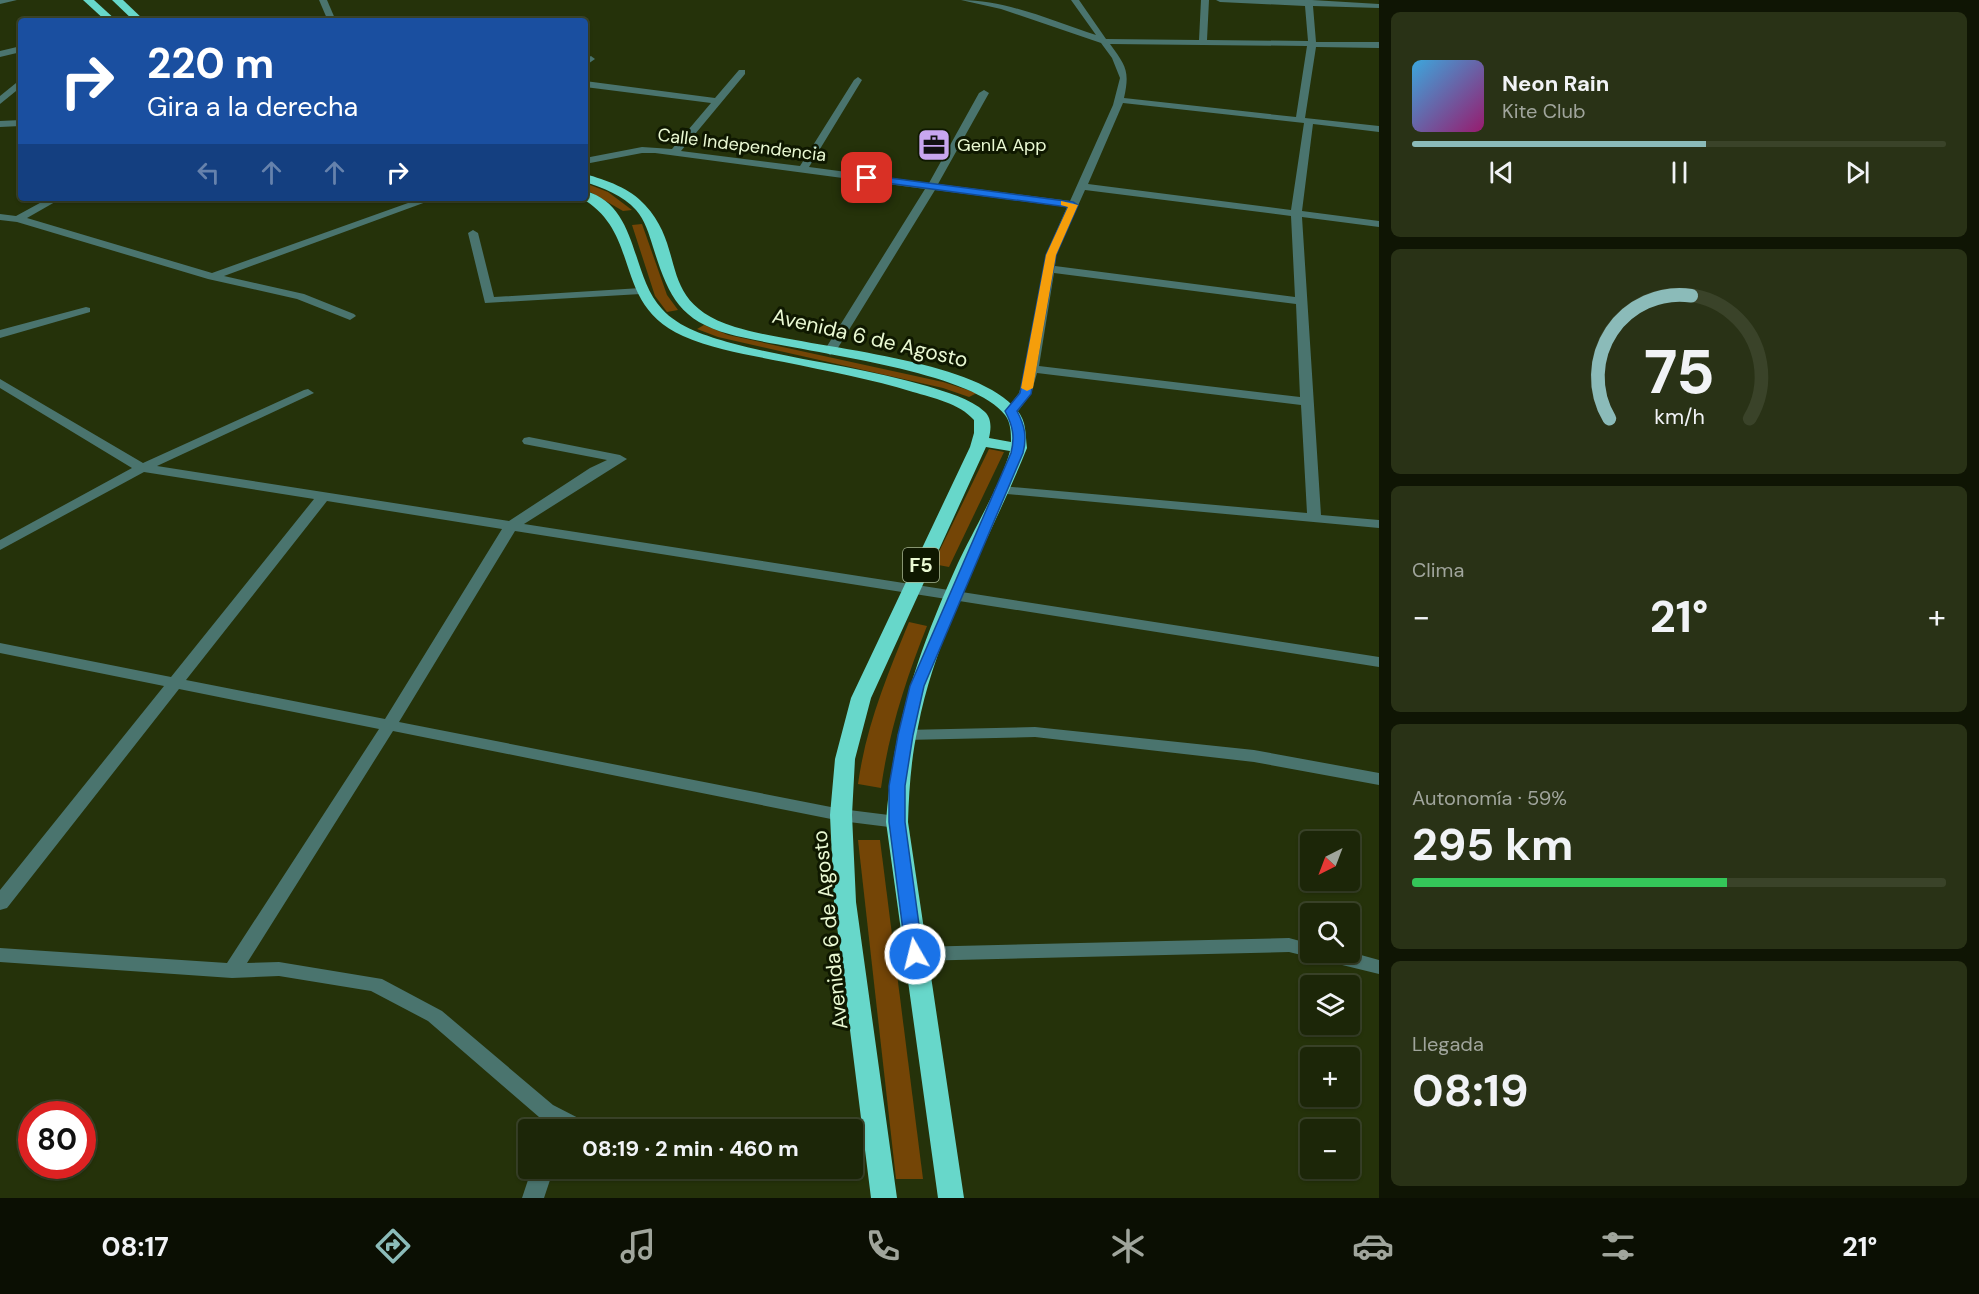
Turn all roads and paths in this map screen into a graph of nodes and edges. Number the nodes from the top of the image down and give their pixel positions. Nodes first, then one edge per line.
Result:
1 (14, 0) edge
2 (88, 0) edge
3 (117, 0) edge
4 (323, 0) edge
5 (965, 0) edge
6 (1075, 0) edge
7 (1205, 0) edge
8 (1220, 0) edge
9 (0, 2) edge
10 (1308, 2) edge
11 (1379, 6) edge
12 (108, 18) edge
13 (137, 18) edge
14 (331, 18) edge
15 (1104, 41) junction
16 (1203, 42) junction
17 (1312, 43) junction
18 (1379, 45) edge
19 (18, 50) edge
20 (0, 54) edge
21 (742, 72) dead end
22 (858, 80) dead end
23 (588, 84) edge
24 (18, 85) edge
25 (984, 93) dead end
26 (1119, 100) junction
27 (0, 101) edge
28 (717, 101) junction
29 (1304, 121) junction
30 (18, 123) edge
31 (0, 124) edge
32 (1379, 129) edge
33 (674, 153) junction
34 (588, 160) edge
35 (803, 169) junction
36 (588, 179) edge
37 (932, 186) junction
38 (1081, 186) junction
39 (588, 197) edge
40 (51, 201) edge
41 (424, 201) edge
42 (1073, 205) junction
43 (1296, 213) junction
44 (0, 217) edge
45 (631, 217) junction
46 (18, 219) junction
47 (1379, 224) edge
48 (472, 233) dead end
49 (1049, 269) junction
50 (212, 277) junction
51 (641, 291) junction
52 (1301, 300) junction
53 (86, 310) dead end
54 (696, 315) junction
55 (350, 316) dead end
56 (672, 324) junction
57 (0, 334) edge
58 (830, 351) junction
59 (1032, 369) junction
60 (0, 383) edge
61 (308, 393) dead end
62 (1307, 402) junction
63 (967, 405) junction
64 (1011, 411) junction
65 (529, 441) dead end
66 (980, 441) junction
67 (1018, 448) junction
68 (142, 468) junction
69 (1001, 490) junction
70 (323, 497) junction
71 (1314, 518) junction
72 (1379, 524) edge
73 (510, 526) junction
74 (0, 546) edge
75 (910, 588) junction
76 (954, 595) junction
77 (0, 648) edge
78 (1379, 662) edge
79 (173, 683) junction
80 (388, 727) junction
81 (905, 735) junction
82 (1379, 779) edge
83 (841, 815) junction
84 (897, 822) junction
85 (0, 903) edge
86 (1300, 948) edge
87 (915, 954) junction
88 (0, 955) edge
89 (1360, 962) edge
90 (1379, 967) edge
91 (232, 971) junction
92 (554, 1119) edge
93 (876, 1138) junction
94 (863, 1139) edge
95 (539, 1179) edge
96 (533, 1198) edge
97 (884, 1198) edge
98 (951, 1198) edge

1 - 9 street
2 - 12 highway
3 - 13 highway
4 - 14 street
5 - 15 street
6 - 15 street
7 - 16 street
8 - 10 street
10 - 11 street
10 - 17 street
15 - 16 street
15 - 26 street
16 - 17 street
17 - 18 street
17 - 29 street
19 - 20 street
21 - 28 street
22 - 35 street
23 - 28 street
24 - 27 street
25 - 37 street
26 - 29 street
26 - 38 street
28 - 33 street
29 - 32 street
29 - 43 street
30 - 31 street
33 - 34 street, Calle Independencia
33 - 35 street, Calle Independencia
35 - 37 street, Calle Independencia
36 - 45 highway, Avenida 6 de Agosto
37 - 42 street, Calle Independencia
37 - 58 street
38 - 42 street
38 - 43 street
39 - 45 highway, Avenida 6 de Agosto
40 - 46 street
41 - 50 street
42 - 49 street
43 - 47 street
43 - 52 street
44 - 46 street
45 - 51 highway, Avenida 6 de Agosto
45 - 54 highway, Avenida 6 de Agosto
46 - 50 street
48 - 51 street
49 - 52 street
49 - 59 street
50 - 55 street
51 - 56 highway, Avenida 6 de Agosto
52 - 62 street
53 - 57 street
54 - 56 highway
54 - 58 highway, Avenida 6 de Agosto
56 - 63 highway, Avenida 6 de Agosto
58 - 64 highway, Avenida 6 de Agosto
59 - 62 street
59 - 64 street
60 - 68 street
61 - 68 street
62 - 71 street
63 - 64 highway, Avenida 6 de Agosto
63 - 66 highway
64 - 67 highway, F5
65 - 73 street
66 - 67 highway
66 - 75 highway, Avenida 6 de Agosto / F5
67 - 69 highway, F5
68 - 70 street
68 - 74 street
69 - 71 street
69 - 76 highway, F5
70 - 73 street
70 - 79 street
71 - 72 street
73 - 75 street
73 - 80 street
75 - 76 street
75 - 83 highway, Avenida 6 de Agosto / F5
76 - 78 street
76 - 81 highway, F5
77 - 79 street
79 - 80 street
79 - 85 street
80 - 83 street
80 - 91 street
81 - 82 street
81 - 84 highway, F5
83 - 84 street
83 - 93 highway, Avenida 6 de Agosto / F5
84 - 87 highway, F5
86 - 87 street
87 - 98 highway, F5
88 - 91 street
89 - 90 street
91 - 92 street
93 - 94 street
93 - 97 highway, Avenida 6 de Agosto / F5
95 - 96 street

